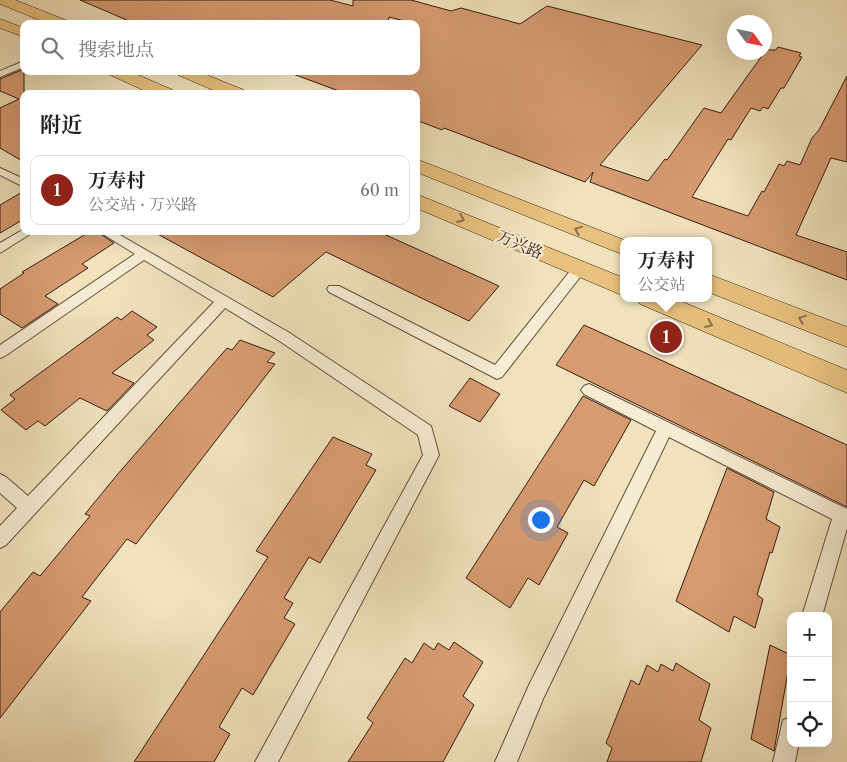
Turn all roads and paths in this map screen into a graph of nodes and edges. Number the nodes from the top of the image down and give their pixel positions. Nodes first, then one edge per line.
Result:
1 (3, 0) edge
2 (53, 20) edge
3 (0, 23) edge
4 (20, 31) edge
5 (20, 66) edge
6 (0, 74) edge
7 (123, 75) edge
8 (192, 75) edge
9 (158, 90) edge
10 (228, 90) edge
11 (420, 167) edge
12 (3, 175) edge
13 (20, 182) edge
14 (420, 202) edge
15 (23, 235) edge
16 (111, 235) edge
17 (620, 246) edge
18 (0, 249) edge
19 (144, 254) junction
20 (579, 269) junction
21 (712, 284) edge
22 (620, 286) edge
23 (334, 289) dead end
24 (223, 301) junction
25 (657, 302) edge
26 (847, 337) edge
27 (0, 352) edge
28 (847, 382) edge
29 (590, 390) dead end
30 (665, 428) junction
31 (3, 489) edge
32 (29, 508) junction
33 (844, 516) edge
34 (0, 539) edge
35 (813, 612) edge
36 (787, 747) edge
37 (266, 762) edge
38 (506, 762) edge
39 (784, 762) edge

1 - 2 main road
3 - 4 main road
5 - 6 lane
7 - 9 main road
8 - 10 main road
17 -> 11 main road
12 - 13 lane
14 -> 20 main road, 万兴路
15 - 18 lane
16 - 19 lane
19 - 24 lane
19 - 27 lane
20 - 22 main road, 万兴路
20 - 23 lane
26 -> 21 main road
24 - 32 lane
24 - 37 lane
25 -> 28 main road
29 - 30 lane
30 - 33 lane
30 - 38 lane
31 - 32 lane
32 - 34 lane
33 - 35 lane
36 - 39 lane

